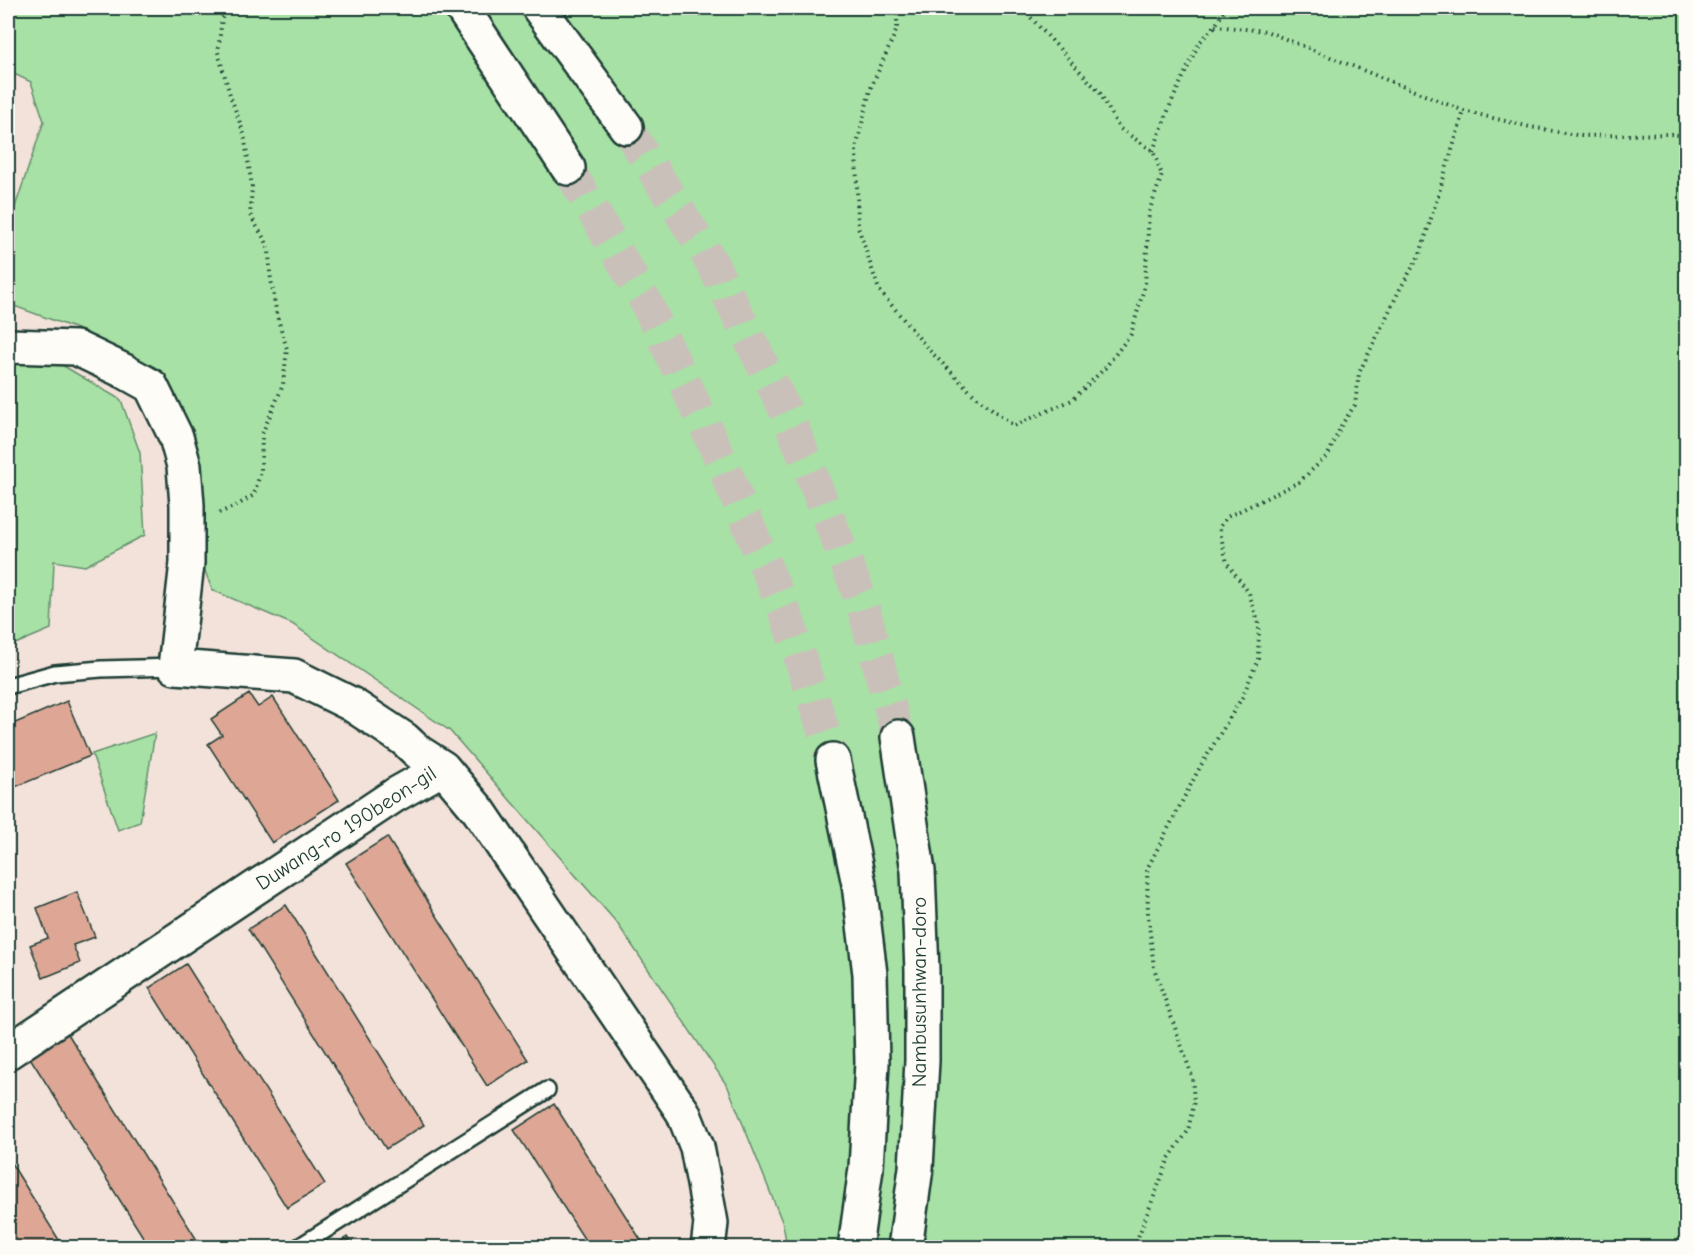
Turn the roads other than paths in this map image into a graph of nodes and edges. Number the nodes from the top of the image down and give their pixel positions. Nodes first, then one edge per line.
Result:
1 (462, 8) edge
2 (538, 8) edge
3 (626, 127) tunnel mouth
4 (568, 168) tunnel mouth
5 (8, 346) edge
6 (175, 667) junction
7 (8, 686) edge
8 (898, 737) tunnel mouth
9 (833, 760) tunnel mouth
10 (443, 768) junction
11 (8, 1052) edge
12 (547, 1090) dead end
13 (297, 1248) edge
14 (708, 1248) edge
15 (855, 1248) edge
16 (905, 1248) edge

1 - 4 street
2 - 3 street
5 - 6 street
6 - 7 lane
6 - 10 street, Duwang-ro 190beon-gil
8 - 16 street, Nambusunhwan-doro
9 - 15 street
10 - 11 street, Duwang-ro 190beon-gil
10 - 14 street
12 - 13 lane

